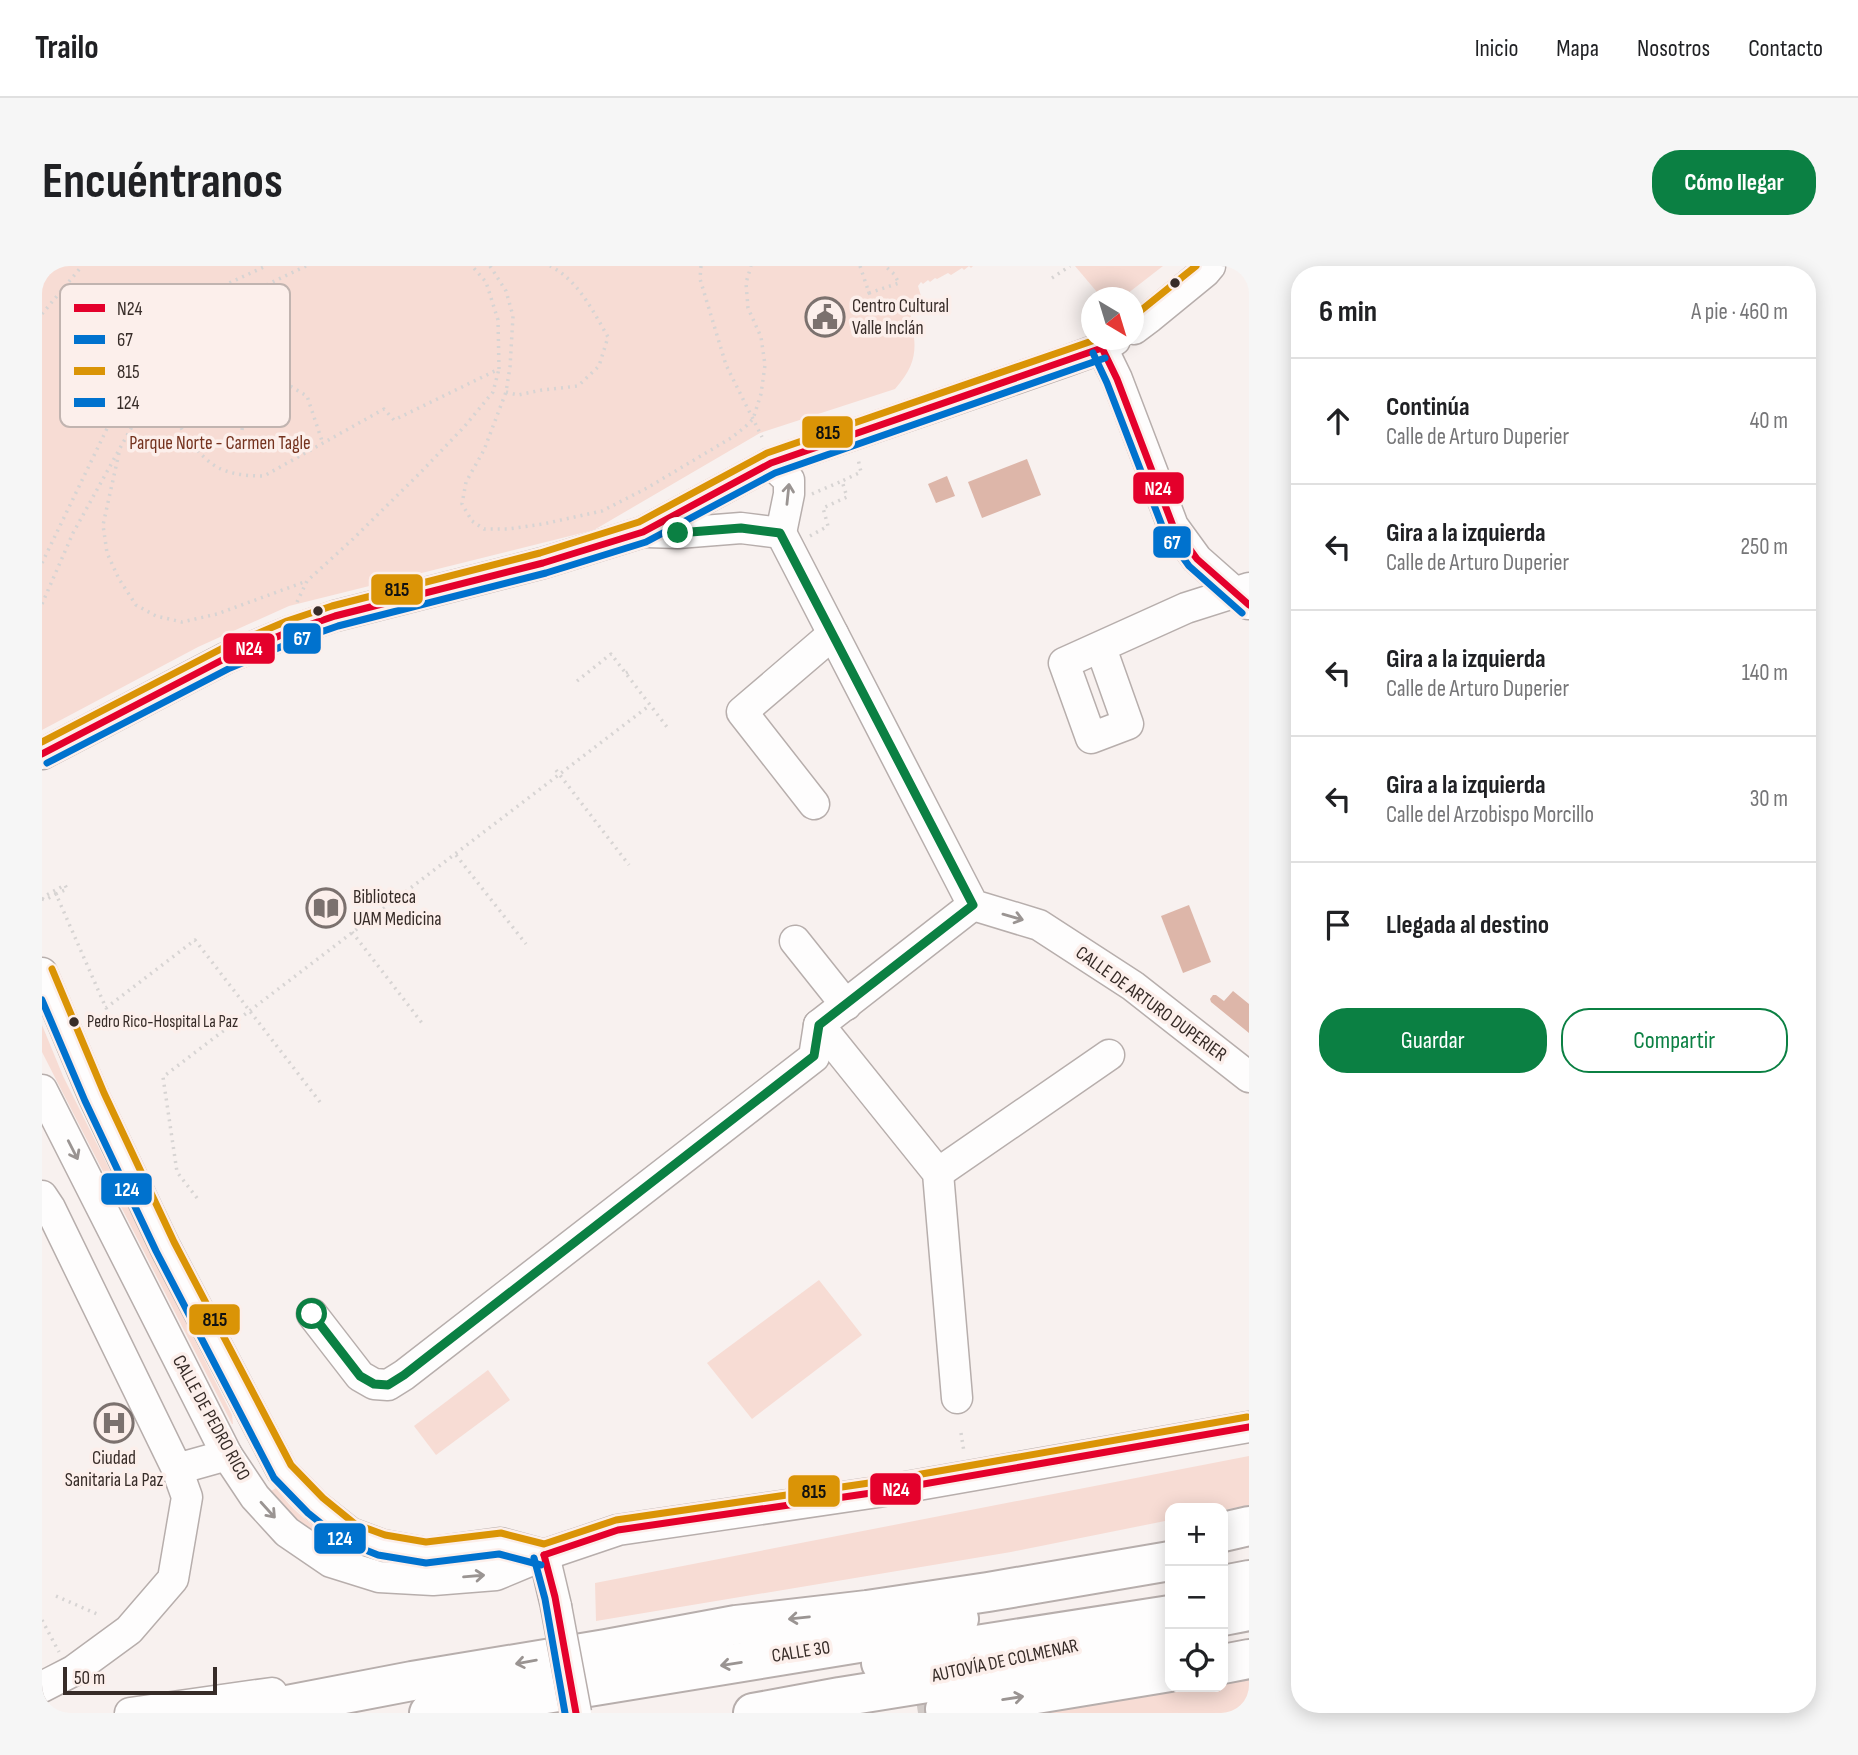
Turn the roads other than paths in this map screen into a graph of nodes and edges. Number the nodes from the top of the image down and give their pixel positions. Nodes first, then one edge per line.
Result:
1 (1210, 266) edge
2 (1144, 321) edge
3 (1090, 350) edge
4 (1110, 350) edge
5 (766, 450) junction
6 (738, 481) junction
7 (643, 532) junction
8 (794, 535) junction
9 (1245, 595) edge
10 (833, 634) junction
11 (1101, 648) dead end
12 (42, 754) edge
13 (814, 804) dead end
14 (973, 905) junction
15 (796, 940) dead end
16 (42, 973) edge
17 (846, 1004) junction
18 (819, 1025) junction
19 (1109, 1055) dead end
20 (1249, 1077) edge
21 (44, 1099) edge
22 (938, 1174) junction
23 (45, 1206) edge
24 (312, 1314) dead end
25 (957, 1398) dead end
26 (1249, 1427) edge
27 (228, 1455) junction
28 (177, 1469) junction
29 (1249, 1526) edge
30 (1228, 1531) edge
31 (1165, 1546) edge
32 (1249, 1547) edge
33 (1228, 1550) edge
34 (544, 1555) junction
35 (1165, 1561) edge
36 (1249, 1564) edge
37 (1228, 1567) edge
38 (1165, 1578) edge
39 (1249, 1580) edge
40 (1228, 1584) edge
41 (1165, 1595) edge
42 (1249, 1600) edge
43 (1228, 1604) edge
44 (1249, 1611) edge
45 (1228, 1615) edge
46 (1165, 1616) edge
47 (869, 1625) junction
48 (1165, 1628) edge
49 (1249, 1631) edge
50 (1228, 1635) edge
51 (1165, 1645) edge
52 (1249, 1659) edge
53 (1228, 1663) edge
54 (1165, 1673) edge
55 (42, 1687) edge
56 (420, 1697) edge
57 (840, 1697) junction
58 (945, 1709) dead end
59 (130, 1713) edge
60 (245, 1713) edge
61 (573, 1713) edge
62 (753, 1713) edge

1 - 2 street
3 - 5 street
4 - 9 street
5 - 6 street
8 -> 5 street
6 - 7 street
6 - 8 street
7 - 8 street
7 - 12 street
8 - 10 street
9 - 11 street
10 - 13 street
10 - 14 street
14 - 17 street
14 -> 20 street, CALLE DE ARTURO DUPERIER
15 - 17 street
16 - 34 street, CALLE DE PEDRO RICO
17 - 18 street
18 - 22 street
18 - 24 street
19 - 22 street
21 -> 27 street, CALLE DE PEDRO RICO
22 - 25 street
23 - 28 street
26 - 34 street, CALLE DE PEDRO RICO
27 - 28 street
27 -> 34 street, CALLE DE PEDRO RICO
28 - 55 street
29 - 30 highway
31 - 47 highway
32 - 33 highway
34 - 61 street, bridge
35 - 47 highway
36 - 37 highway
38 - 47 highway, CALLE 30
39 - 40 highway
41 - 47 highway, AUTOVÍA DE COLMENAR
42 - 43 highway
44 - 45 highway
46 - 61 highway
47 -> 56 highway, CALLE 30
48 - 57 highway, AUTOVÍA DE COLMENAR
49 - 50 highway
51 - 57 highway
52 - 53 highway
58 -> 54 highway
56 - 59 street
56 - 60 highway, CALLE 30
57 - 62 highway

